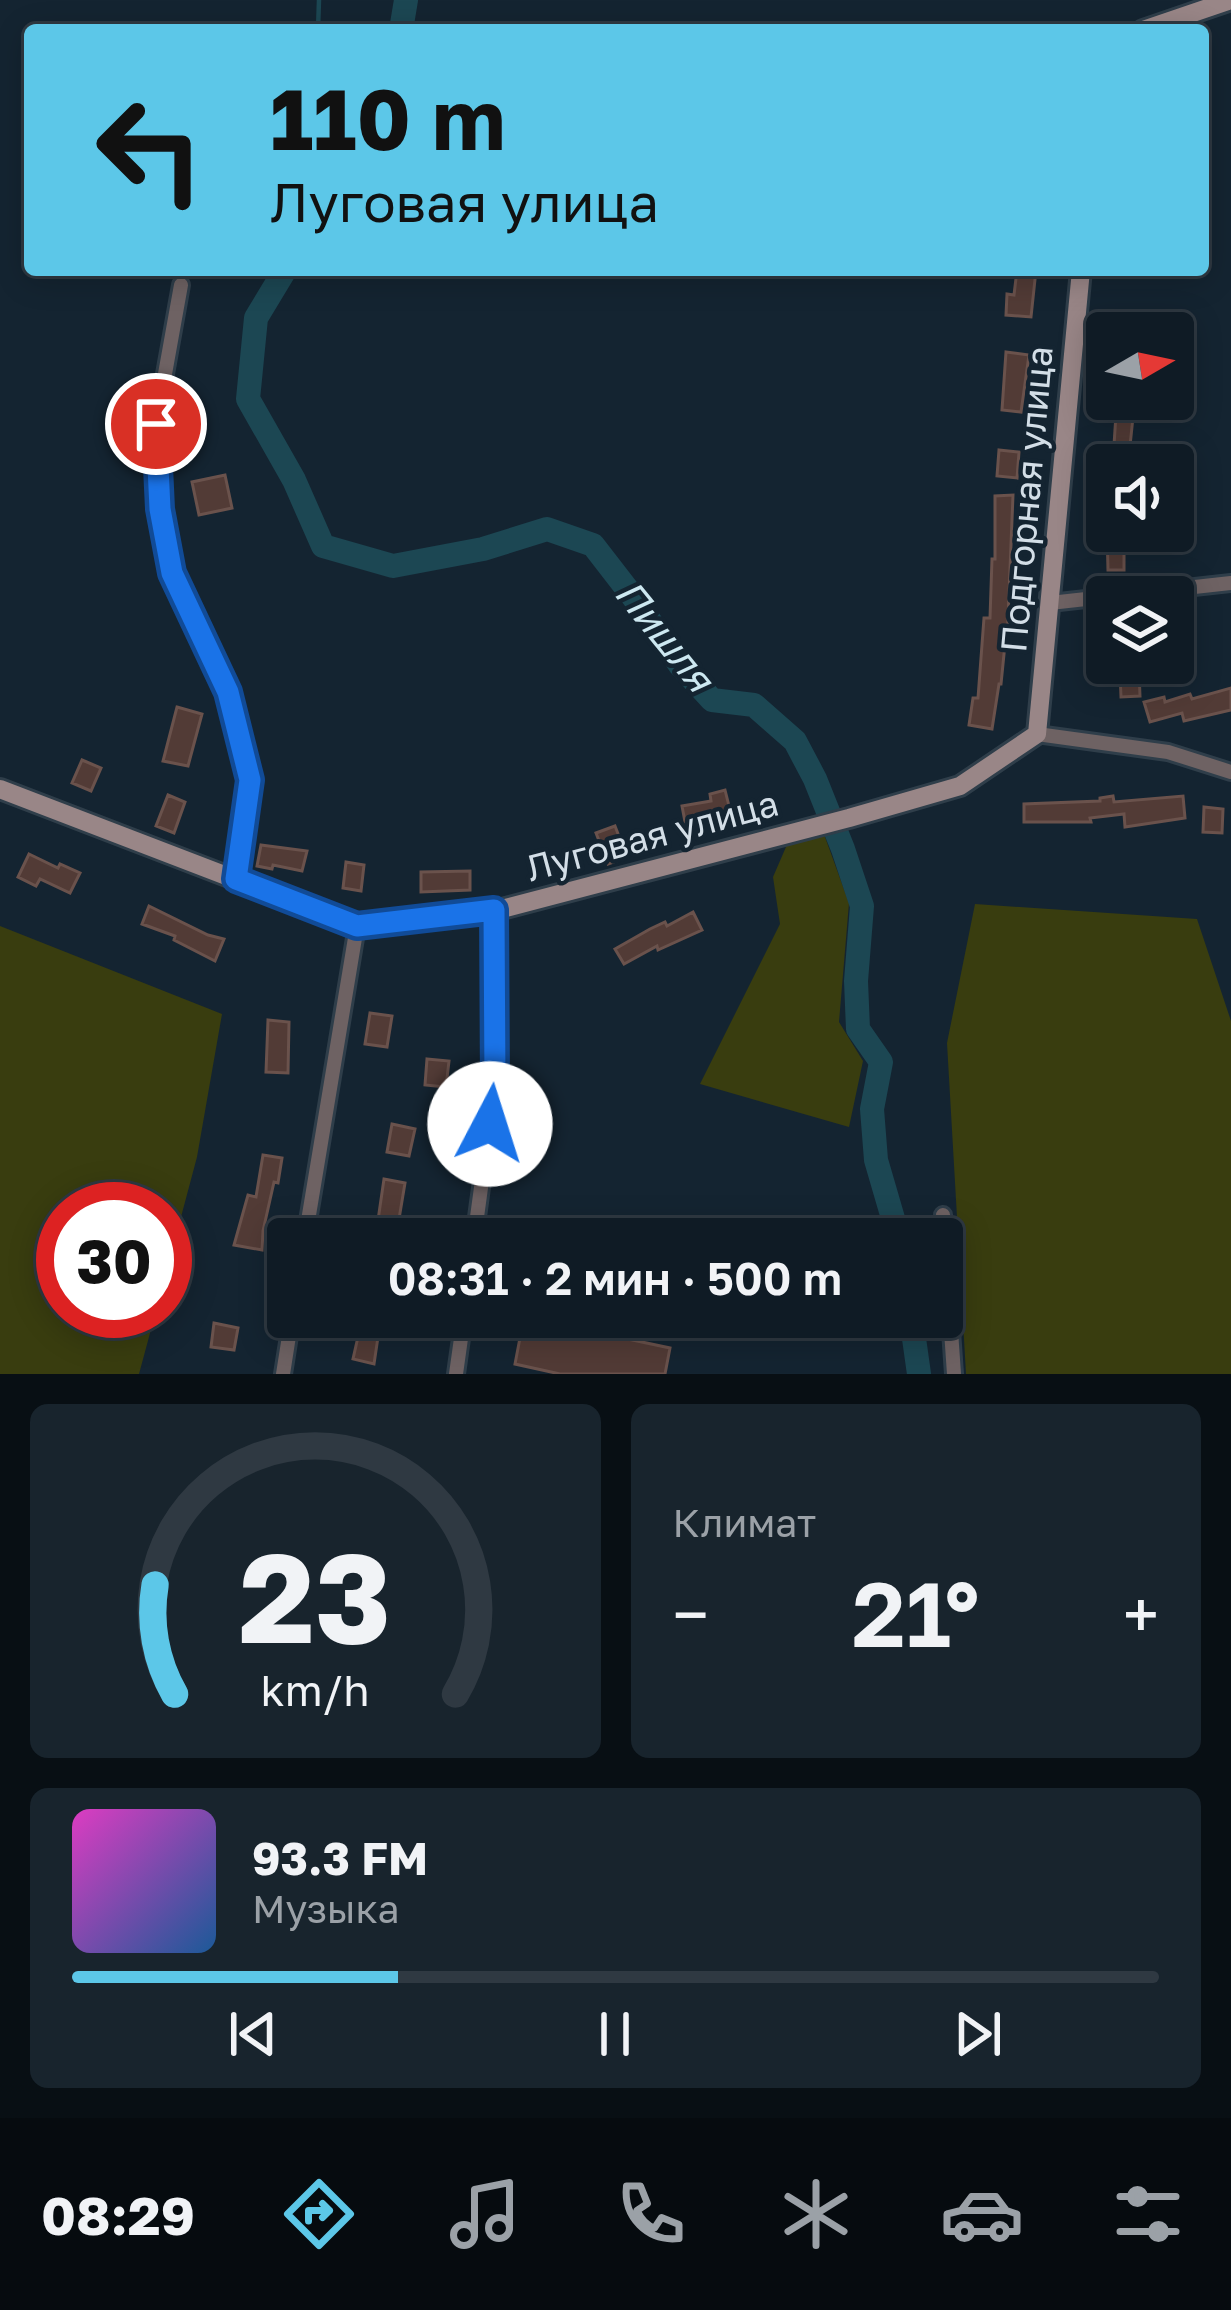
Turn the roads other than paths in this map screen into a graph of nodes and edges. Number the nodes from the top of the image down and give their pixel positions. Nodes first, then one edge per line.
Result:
1 (1231, 0) edge
2 (1161, 24) edge
3 (1080, 276) edge
4 (181, 285) dead end
5 (1231, 583) edge
6 (1050, 603) junction
7 (1037, 734) junction
8 (1231, 772) edge
9 (0, 789) edge
10 (236, 879) junction
11 (494, 910) junction
12 (357, 926) junction
13 (944, 1216) dead end
14 (308, 1218) edge
15 (477, 1218) edge
16 (289, 1338) edge
17 (461, 1338) edge
18 (283, 1374) edge
19 (456, 1374) edge
20 (954, 1374) edge

1 - 2 street
3 - 6 street, Подгорная улица
4 - 10 street
5 - 6 street
6 - 7 street, Подгорная улица
7 - 8 street
7 - 11 street, Луговая улица
9 - 10 street, Луговая улица
10 - 12 street, Луговая улица
11 - 12 street, Луговая улица
11 - 15 street
12 - 14 street
13 - 20 street
16 - 18 street
17 - 19 street

